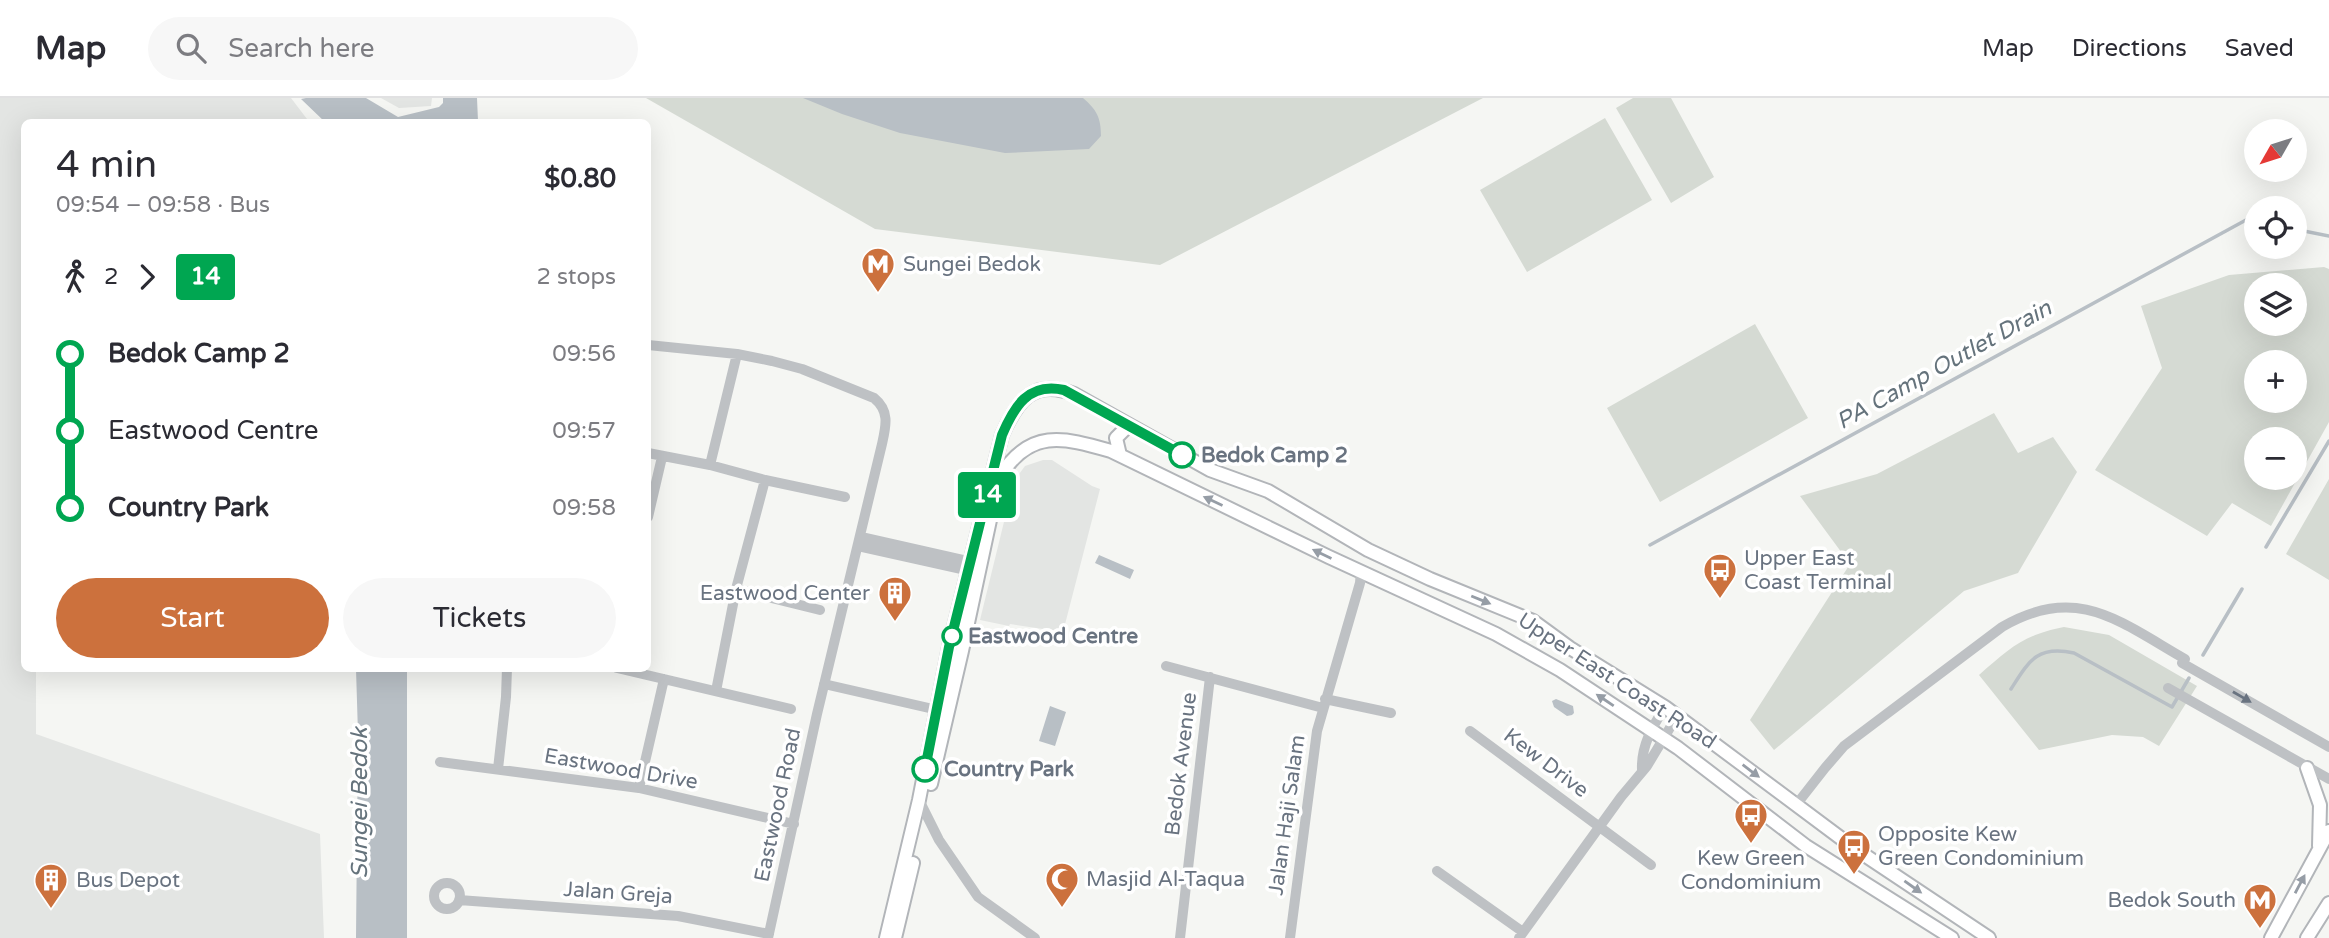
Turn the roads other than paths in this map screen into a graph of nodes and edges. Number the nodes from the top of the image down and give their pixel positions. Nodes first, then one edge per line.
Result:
1 (651, 345) edge
2 (737, 354) junction
3 (1129, 425) junction
4 (651, 454) edge
5 (1120, 455) junction
6 (662, 457) junction
7 (710, 465) junction
8 (765, 480) junction
9 (845, 497) dead end
10 (651, 504) edge
11 (859, 542) junction
12 (974, 567) junction
13 (1361, 571) junction
14 (736, 589) junction
15 (820, 610) dead end
16 (1167, 666) dead end
17 (507, 672) edge
18 (634, 672) edge
19 (1210, 677) junction
20 (664, 679) junction
21 (824, 684) junction
22 (2168, 688) dead end
23 (716, 691) junction
24 (1324, 704) junction
25 (1665, 708) junction
26 (791, 709) dead end
27 (942, 710) junction
28 (1391, 713) dead end
29 (1677, 716) junction
30 (1650, 730) junction
31 (1470, 731) dead end
32 (1664, 740) junction
33 (2329, 747) edge
34 (440, 762) dead end
35 (2307, 768) junction
36 (498, 769) junction
37 (1642, 770) junction
38 (2329, 779) edge
39 (639, 788) junction
40 (1796, 805) junction
41 (922, 806) junction
42 (794, 824) junction
43 (1599, 827) junction
44 (2329, 831) edge
45 (2319, 850) junction
46 (1651, 865) dead end
47 (1437, 871) dead end
48 (458, 901) dead end
49 (2329, 903) edge
50 (1521, 935) edge
51 (769, 936) edge
52 (886, 938) edge
53 (895, 938) edge
54 (1035, 938) edge
55 (1180, 938) edge
56 (1290, 938) edge
57 (1952, 938) edge
58 (1989, 938) edge
59 (2271, 938) edge
60 (2307, 938) edge

1 - 2 street, Eastwood Road
2 - 7 street
2 - 11 street, Eastwood Road
3 - 5 main road
3 - 12 main road, Upper East Coast Road
3 -> 25 main road, Upper East Coast Road
4 - 6 street
5 - 12 main road, Upper East Coast Road
13 -> 5 main road, Upper East Coast Road
6 - 7 street
6 - 10 street
7 - 8 street
8 - 9 street
8 - 14 street
11 - 12 street
11 - 21 street, Eastwood Road
12 - 27 main road
13 - 24 street, Jalan Haji Salam
30 -> 13 main road, Upper East Coast Road
14 - 15 street
14 - 23 street
16 - 19 street, Bedok Avenue
17 - 36 street
18 - 20 street
19 - 24 street, Bedok Avenue
19 - 55 street, Bedok Avenue
20 - 23 street
20 - 39 street
21 - 27 street
21 - 42 street, Eastwood Road
22 - 35 street
23 - 26 street
24 - 28 street
24 - 56 street, Jalan Haji Salam
25 - 29 main road, Upper East Coast Road
25 - 30 street, Kew Drive
27 - 41 main road
29 - 32 street, Kew Drive
29 -> 40 main road, Upper East Coast Road
30 - 32 main road, Upper East Coast Road
30 - 37 street, Kew Drive
31 - 43 street, Kew Drive
32 - 37 street, Kew Drive
32 - 57 main road, Upper East Coast Road
40 -> 33 street
34 - 36 street, Eastwood Drive
35 - 38 street
35 - 45 main road
36 - 39 street, Eastwood Drive
37 - 43 street, Kew Drive
39 - 42 street, Eastwood Drive
40 -> 58 main road, Upper East Coast Road
41 - 52 main road
41 - 53 main road
41 - 54 street
42 - 51 street, Eastwood Road
43 - 46 street, Kew Drive
43 - 50 street, Kew Drive
44 - 45 main road
59 -> 45 main road
47 - 50 street, Kew Drive
48 - 51 street, Jalan Greja
49 - 60 main road

